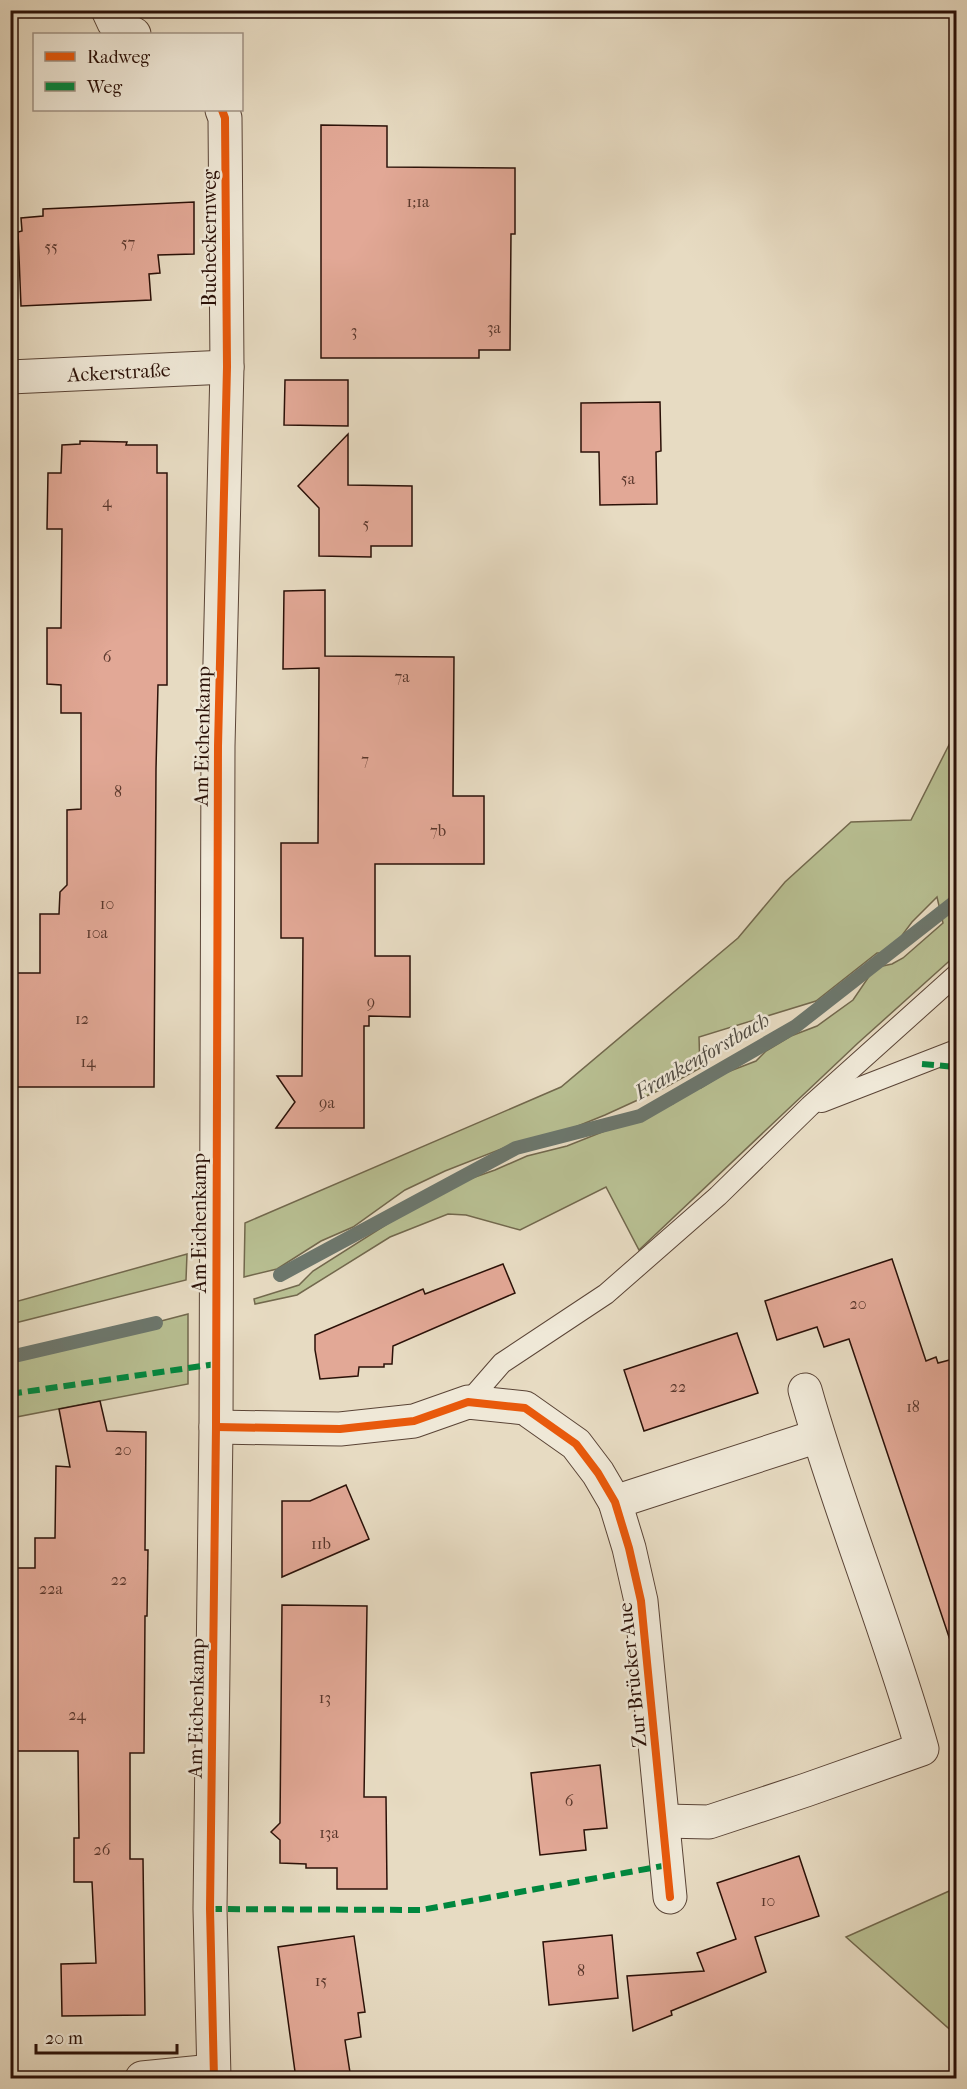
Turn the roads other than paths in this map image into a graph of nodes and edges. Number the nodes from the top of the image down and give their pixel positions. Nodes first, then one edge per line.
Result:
1 (108, 10) edge
2 (132, 33) edge
3 (222, 111) edge
4 (226, 367) junction
5 (10, 376) edge
6 (957, 975) edge
7 (957, 1050) edge
8 (810, 1106) junction
9 (805, 1390) dead end
10 (468, 1402) junction
11 (216, 1427) junction
12 (818, 1436) junction
13 (615, 1502) junction
14 (664, 1821) junction
15 (670, 1897) dead end
16 (214, 2075) edge
17 (142, 2079) edge

1 - 2 street
3 - 4 street, Bucheckernweg
4 - 5 street, Ackerstraße
4 - 11 street, Am Eichenkamp
6 - 8 lane
7 - 8 lane
8 - 10 lane
9 - 12 street
10 - 11 street, Zur Brücker Aue
10 - 13 street, Zur Brücker Aue
11 - 16 street, Am Eichenkamp
12 - 13 street
12 - 14 street
13 - 14 street, Zur Brücker Aue
14 - 15 street, Zur Brücker Aue
16 - 17 street

